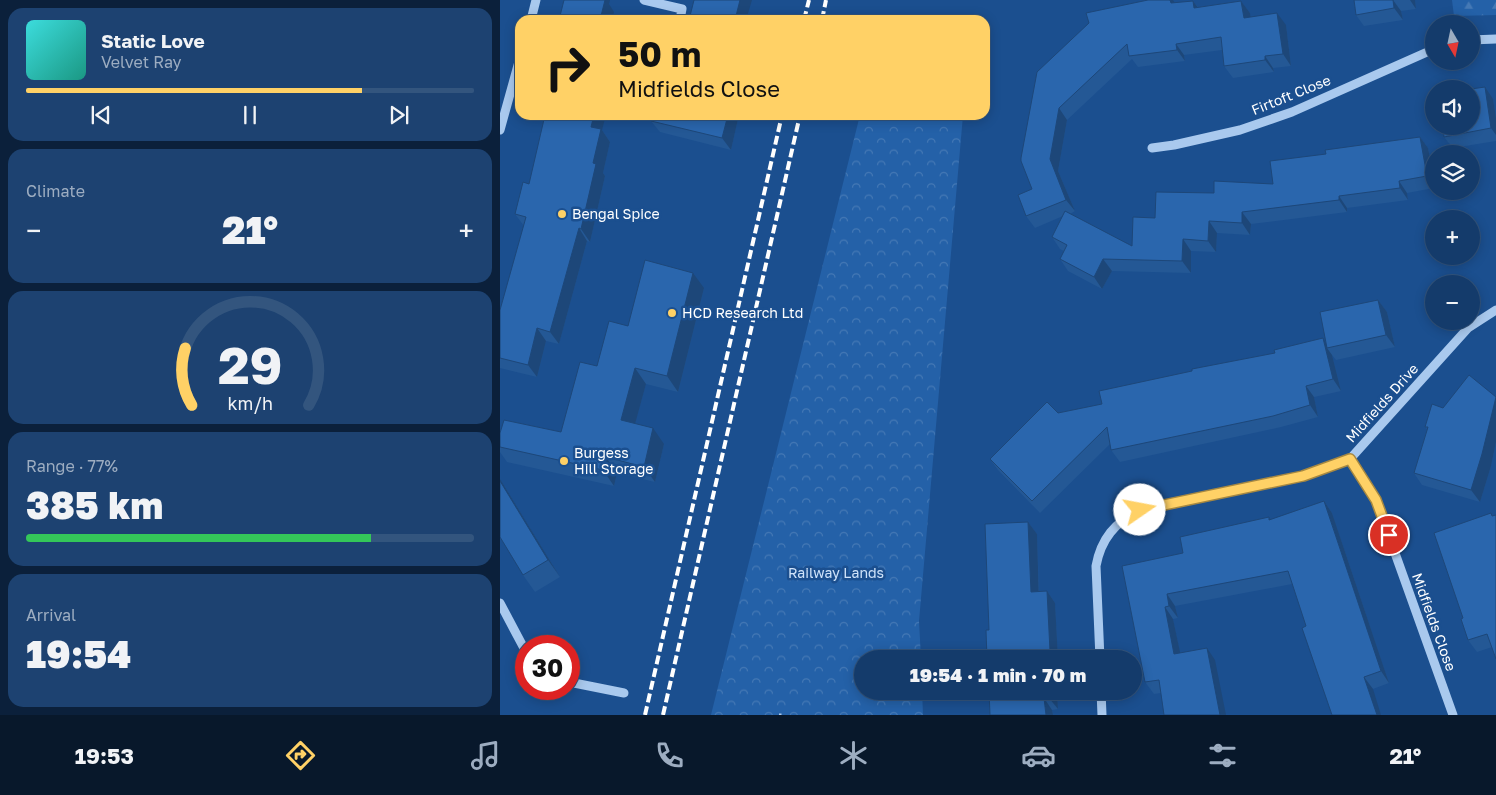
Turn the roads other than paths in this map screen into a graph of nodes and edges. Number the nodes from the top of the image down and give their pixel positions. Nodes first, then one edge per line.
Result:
1 (536, 0) edge
2 (644, 0) edge
3 (683, 5) edge
4 (532, 15) edge
5 (1496, 39) edge
6 (1480, 40) edge
7 (1425, 54) edge
8 (515, 76) edge
9 (500, 130) edge
10 (1152, 148) dead end
11 (1496, 310) edge
12 (1350, 459) junction
13 (500, 603) edge
14 (517, 635) edge
15 (1100, 650) edge
16 (580, 684) edge
17 (624, 693) dead end
18 (1101, 700) edge
19 (1102, 715) edge
20 (1453, 715) edge

1 - 4 street
2 - 3 street
5 - 6 street
7 - 10 street, Firtoft Close
8 - 9 street
11 - 12 street, Midfields Drive
12 - 15 street, Midfields Drive
12 - 20 street, Midfields Close
13 - 14 street
16 - 17 street
18 - 19 street

